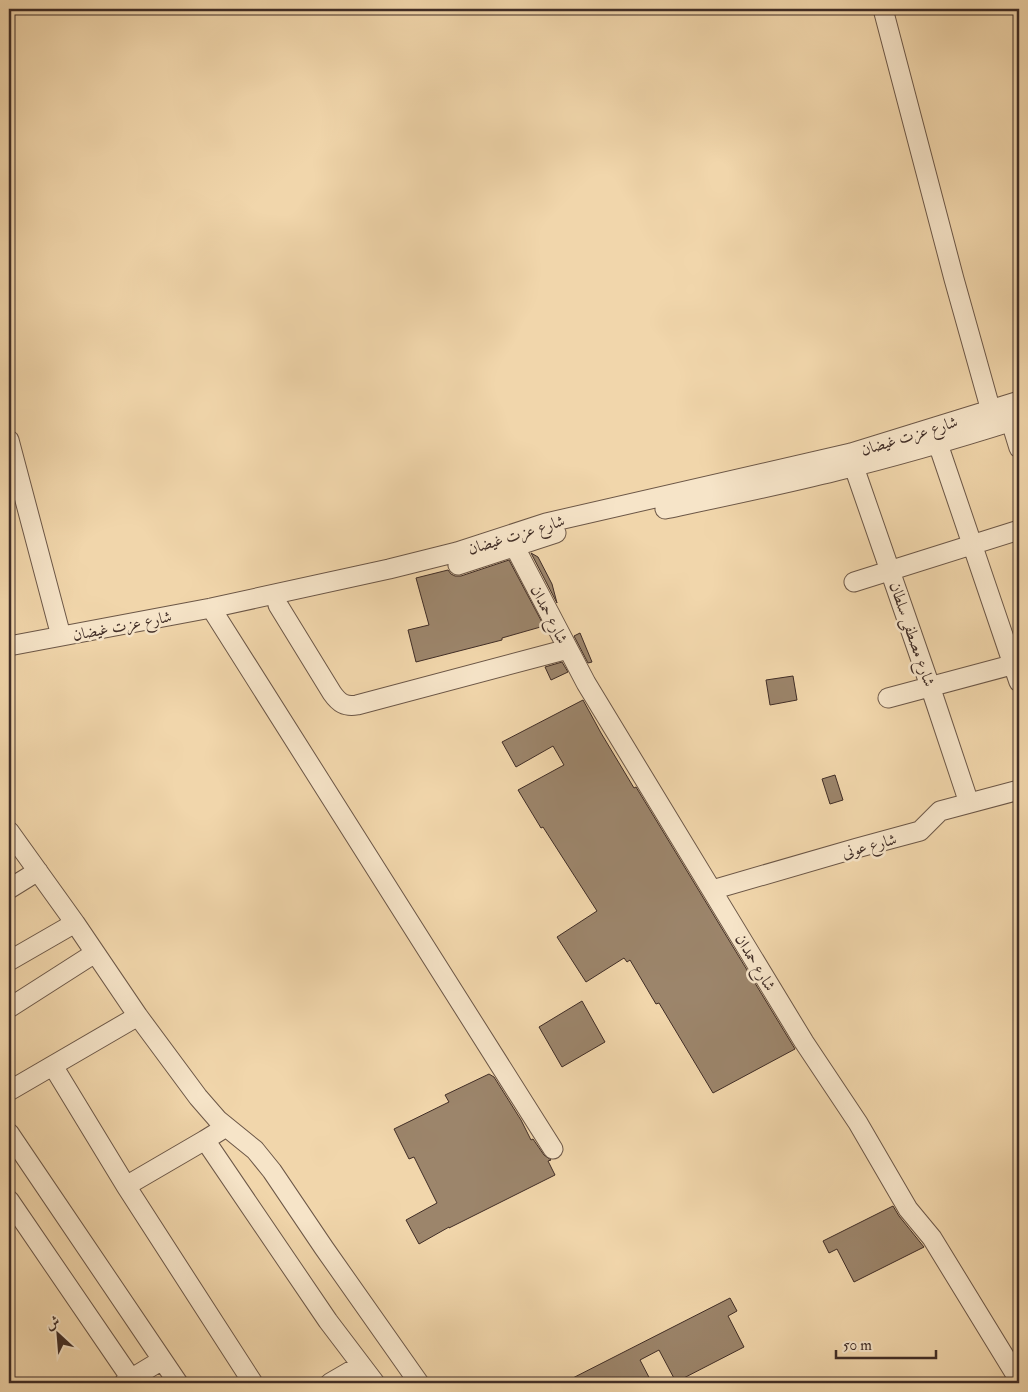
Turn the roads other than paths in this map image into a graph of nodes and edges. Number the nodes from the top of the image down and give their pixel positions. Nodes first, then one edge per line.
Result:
1 (883, 9) edge
2 (1019, 401) edge
3 (991, 411) junction
4 (1015, 420) edge
5 (9, 440) edge
6 (938, 444) junction
7 (1019, 448) edge
8 (12, 462) edge
9 (854, 467) junction
10 (1019, 530) edge
11 (512, 541) junction
12 (973, 544) junction
13 (890, 570) junction
14 (854, 582) dead end
15 (278, 605) junction
16 (214, 613) junction
17 (61, 636) junction
18 (9, 646) edge
19 (568, 650) junction
20 (9, 657) edge
21 (1017, 670) edge
22 (930, 686) junction
23 (888, 698) dead end
24 (1019, 790) edge
25 (969, 803) junction
26 (9, 831) edge
27 (15, 853) edge
28 (38, 871) junction
29 (9, 889) edge
30 (712, 890) junction
31 (75, 922) junction
32 (95, 953) junction
33 (9, 961) edge
34 (9, 1008) edge
35 (138, 1016) junction
36 (53, 1066) junction
37 (9, 1091) edge
38 (226, 1127) junction
39 (9, 1133) edge
40 (205, 1140) junction
41 (553, 1150) dead end
42 (126, 1186) junction
43 (9, 1200) edge
44 (162, 1360) junction
45 (361, 1365) junction
46 (1019, 1380) edge
47 (130, 1382) edge
48 (178, 1383) edge
49 (253, 1383) edge
50 (330, 1383) edge
51 (375, 1383) edge
52 (419, 1383) edge

1 - 3 street
2 - 3 street, شارع عزت غيضان
3 - 11 street, شارع عزت غيضان
4 - 6 street, شارع عزت غيضان
4 - 7 street
5 - 8 street
6 - 9 street, شارع عزت غيضان
6 - 12 street
8 - 17 street
9 - 11 street, شارع عزت غيضان
9 - 13 street, شارع مصطفى سلطان
10 - 12 street
11 - 15 street, شارع عزت غيضان
11 - 16 street, شارع عزت غيضان
11 - 19 street, شارع حمدان
12 - 13 street
12 - 21 street
13 - 14 street
13 - 22 street, شارع مصطفى سلطان
15 - 16 street, شارع عزت غيضان
15 - 19 street
16 - 17 street, شارع عزت غيضان
16 - 20 street, شارع عزت غيضان
16 - 41 street
17 - 18 street, شارع عزت غيضان
19 - 30 street, شارع حمدان
21 - 22 street
22 - 23 street
22 - 25 street, شارع مصطفى سلطان
24 - 25 street, شارع عونى
25 - 30 street, شارع عونى
26 - 27 street
27 - 28 street
28 - 29 street
28 - 31 street
30 - 46 street, شارع حمدان
31 - 32 street
31 - 33 street
32 - 34 street
32 - 35 street
35 - 36 street
35 - 38 street
36 - 37 street
36 - 42 street
38 - 40 street
38 - 52 street
39 - 44 street
40 - 42 street
40 - 45 street
42 - 49 street
43 - 47 street
44 - 47 street
44 - 48 street
45 - 50 street
45 - 51 street

